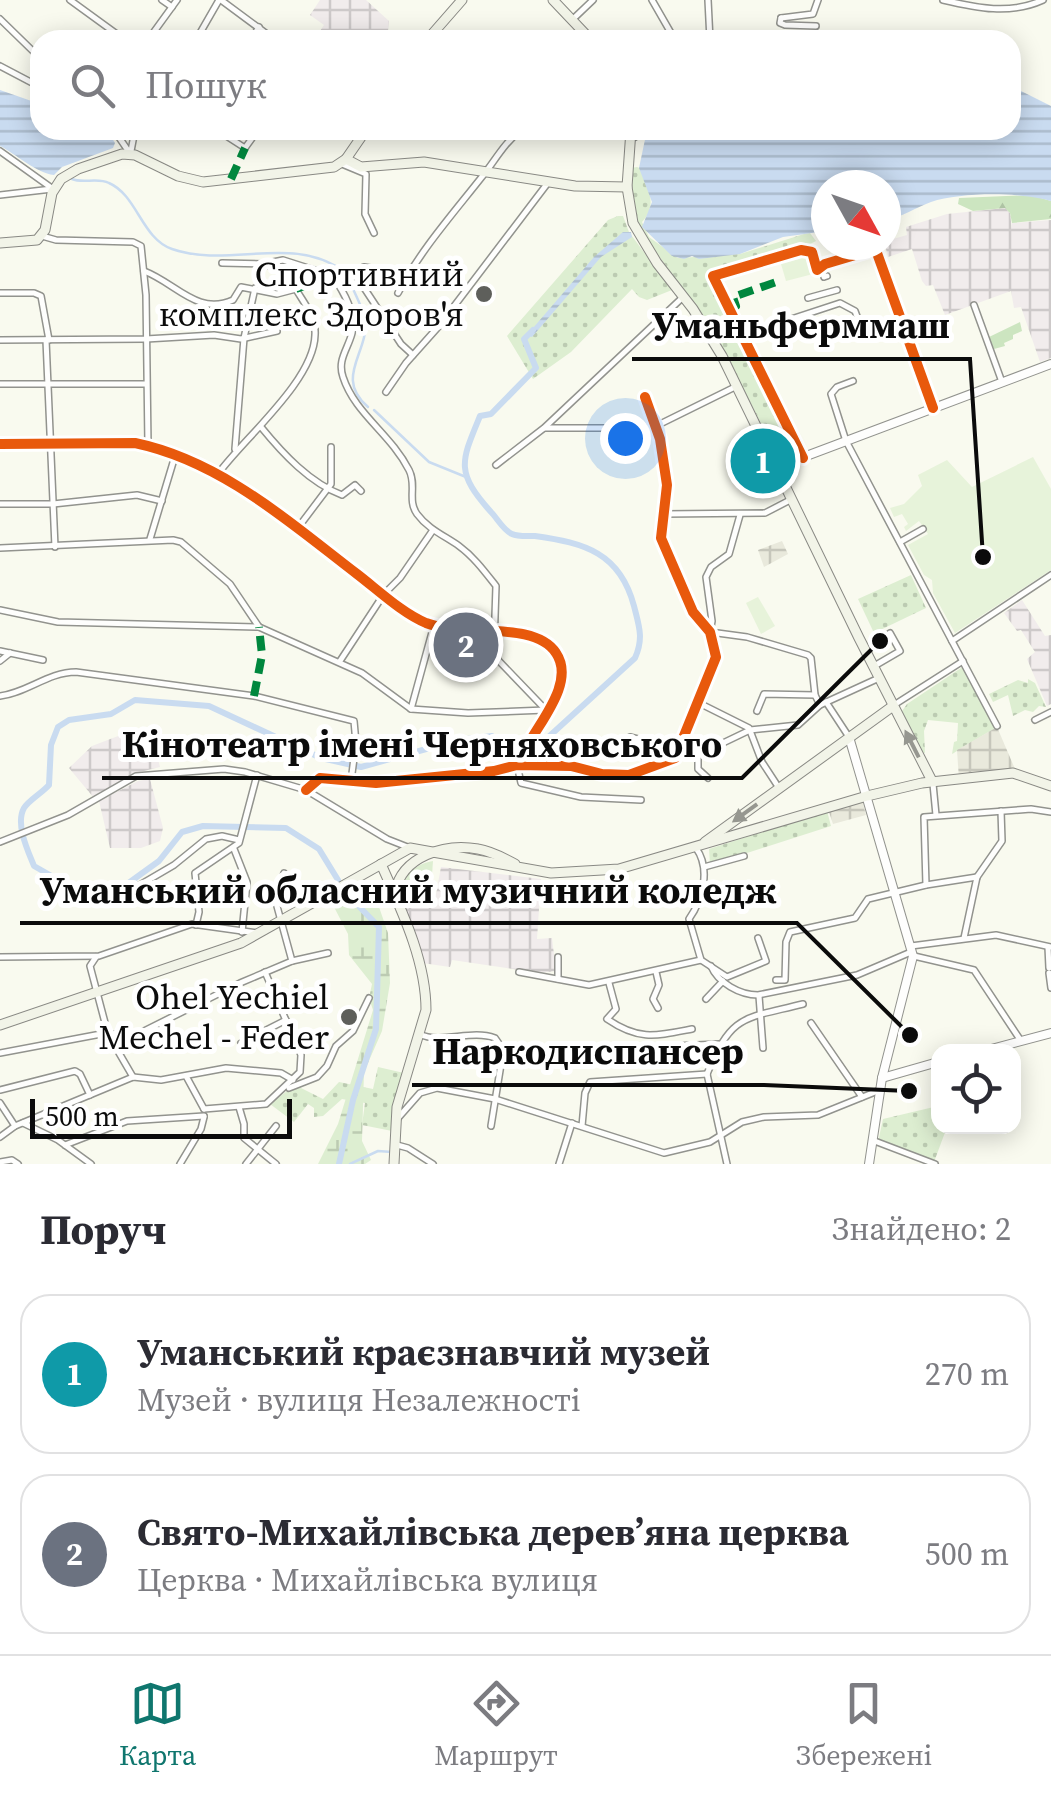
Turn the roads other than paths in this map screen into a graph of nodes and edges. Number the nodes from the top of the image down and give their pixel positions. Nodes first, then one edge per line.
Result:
1 (70, 0) edge
2 (162, 0) edge
3 (177, 0) edge
4 (220, 0) edge
5 (462, 0) edge
6 (554, 0) edge
7 (593, 0) edge
8 (652, 0) edge
9 (708, 0) edge
10 (818, 0) edge
11 (943, 0) edge
12 (1043, 0) edge
13 (172, 7) junction
14 (576, 15) junction
15 (0, 19) edge
16 (816, 26) dead end
17 (259, 27) junction
18 (111, 30) edge
19 (155, 30) edge
20 (202, 30) edge
21 (257, 30) edge
22 (263, 30) edge
23 (436, 30) edge
24 (585, 30) edge
25 (668, 30) edge
26 (710, 30) edge
27 (30, 48) edge
28 (0, 66) edge
29 (30, 82) edge
30 (121, 140) edge
31 (133, 140) edge
32 (359, 140) edge
33 (511, 140) edge
34 (634, 140) edge
35 (0, 151) edge
36 (130, 154) junction
37 (343, 161) junction
38 (487, 172) junction
39 (549, 182) junction
40 (627, 187) junction
41 (54, 190) junction
42 (0, 195) edge
43 (374, 233) dead end
44 (42, 236) junction
45 (0, 243) edge
46 (222, 263) dead end
47 (263, 264) junction
48 (377, 270) dead end
49 (820, 270) junction
50 (144, 271) junction
51 (827, 276) dead end
52 (255, 288) junction
53 (296, 289) junction
54 (837, 290) dead end
55 (0, 293) edge
56 (398, 293) dead end
57 (684, 296) junction
58 (808, 298) dead end
59 (974, 305) dead end
60 (900, 316) junction
61 (862, 330) junction
62 (277, 331) dead end
63 (743, 334) junction
64 (244, 338) junction
65 (146, 339) junction
66 (0, 340) edge
67 (47, 340) junction
68 (828, 340) dead end
69 (413, 355) junction
70 (1051, 364) edge
71 (853, 380) dead end
72 (1002, 382) junction
73 (0, 384) edge
74 (47, 384) junction
75 (146, 384) junction
76 (737, 386) junction
77 (386, 392) dead end
78 (645, 398) dead end
79 (933, 408) junction
80 (656, 426) junction
81 (261, 427) junction
82 (544, 428) junction
83 (846, 441) junction
84 (48, 442) junction
85 (0, 444) edge
86 (148, 446) junction
87 (331, 447) dead end
88 (234, 451) junction
89 (175, 456) junction
90 (802, 458) junction
91 (496, 465) dead end
92 (777, 467) junction
93 (218, 474) junction
94 (327, 490) junction
95 (361, 491) dead end
96 (792, 499) junction
97 (162, 501) junction
98 (0, 504) edge
99 (53, 504) junction
100 (664, 514) junction
101 (740, 515) junction
102 (298, 529) junction
103 (924, 529) dead end
104 (433, 530) junction
105 (150, 540) junction
106 (900, 542) junction
107 (55, 547) junction
108 (0, 548) edge
109 (1051, 576) edge
110 (384, 594) junction
111 (0, 610) edge
112 (434, 625) junction
113 (259, 627) junction
114 (496, 632) junction
115 (710, 632) junction
116 (890, 633) dead end
117 (952, 641) junction
118 (0, 651) edge
119 (10, 653) junction
120 (42, 660) dead end
121 (0, 661) edge
122 (963, 661) junction
123 (340, 662) junction
124 (873, 667) junction
125 (879, 678) junction
126 (815, 695) junction
127 (0, 696) edge
128 (699, 703) junction
129 (823, 703) junction
130 (893, 706) junction
131 (411, 709) junction
132 (546, 710) junction
133 (757, 711) dead end
134 (1051, 712) edge
135 (1035, 720) dead end
136 (997, 726) dead end
137 (750, 730) junction
138 (849, 737) junction
139 (528, 743) dead end
140 (676, 749) junction
141 (517, 765) junction
142 (571, 766) junction
143 (257, 775) junction
144 (708, 778) dead end
145 (352, 781) junction
146 (932, 781) junction
147 (1051, 786) edge
148 (778, 788) junction
149 (306, 790) junction
150 (867, 796) junction
151 (641, 800) dead end
152 (1001, 812) junction
153 (1051, 812) edge
154 (936, 814) junction
155 (240, 837) junction
156 (719, 837) junction
157 (0, 842) edge
158 (410, 848) junction
159 (696, 848) junction
160 (234, 849) junction
161 (438, 851) junction
162 (744, 856) dead end
163 (381, 864) junction
164 (704, 867) junction
165 (284, 873) dead end
166 (978, 877) junction
167 (926, 884) junction
168 (133, 890) dead end
169 (894, 892) junction
170 (395, 895) junction
171 (281, 922) junction
172 (196, 925) junction
173 (242, 932) junction
174 (260, 933) junction
175 (758, 938) dead end
176 (964, 938) junction
177 (1050, 947) edge
178 (912, 951) junction
179 (328, 953) dead end
180 (98, 956) junction
181 (558, 956) dead end
182 (0, 958) edge
183 (701, 960) junction
184 (292, 961) junction
185 (711, 966) junction
186 (1049, 970) edge
187 (265, 972) junction
188 (519, 972) dead end
189 (656, 972) junction
190 (558, 980) junction
191 (776, 980) dead end
192 (722, 981) junction
193 (610, 983) junction
194 (1051, 988) edge
195 (96, 994) junction
196 (758, 995) junction
197 (369, 998) dead end
198 (706, 999) dead end
199 (802, 1004) dead end
200 (658, 1008) dead end
201 (761, 1013) junction
202 (286, 1020) junction
203 (811, 1023) dead end
204 (0, 1025) edge
205 (692, 1028) dead end
206 (1051, 1033) edge
207 (108, 1034) junction
208 (419, 1034) junction
209 (1021, 1041) junction
210 (241, 1042) dead end
211 (719, 1044) junction
212 (1010, 1044) edge
213 (629, 1048) dead end
214 (763, 1048) dead end
215 (0, 1053) edge
216 (931, 1064) edge
217 (706, 1074) junction
218 (186, 1075) junction
219 (133, 1077) junction
220 (882, 1078) junction
221 (293, 1080) junction
222 (0, 1090) edge
223 (880, 1090) junction
224 (283, 1092) junction
225 (90, 1096) junction
226 (862, 1097) junction
227 (495, 1100) junction
228 (0, 1103) edge
229 (239, 1107) junction
230 (204, 1112) junction
231 (395, 1122) junction
232 (23, 1123) junction
233 (572, 1123) junction
234 (15, 1126) junction
235 (276, 1126) dead end
236 (491, 1126) dead end
237 (582, 1127) junction
238 (0, 1137) edge
239 (721, 1137) junction
240 (871, 1140) junction
241 (65, 1145) junction
242 (394, 1146) junction
243 (259, 1150) junction
244 (0, 1162) edge
245 (394, 1162) edge
246 (18, 1164) edge
247 (91, 1164) edge
248 (180, 1164) edge
249 (246, 1164) edge
250 (276, 1164) edge
251 (432, 1164) edge
252 (559, 1164) edge
253 (727, 1164) edge
254 (869, 1164) edge
255 (935, 1164) edge

1 - 18 street
2 - 13 street
3 - 13 street
4 - 17 street
4 - 20 street
5 - 23 main road
6 - 14 main road
7 - 14 street
8 - 25 street
9 - 26 street
10 - 16 street
11 - 12 street
13 - 19 street
14 - 24 main road
15 - 27 street
17 - 21 street
17 - 22 street
28 - 29 street
30 - 36 street
31 - 36 street
32 - 37 main road
33 - 38 street
34 - 40 main road
35 - 41 street
36 - 37 main road
36 - 41 main road
37 - 38 main road
37 - 43 street
38 - 39 main road
38 - 56 street
39 - 40 main road
39 - 69 street
40 - 57 main road
41 - 42 street
41 - 44 main road
44 - 45 main road
44 - 50 street
46 - 47 street
47 - 53 street
47 - 104 street
48 - 69 street
49 - 51 street
49 - 60 street
49 - 63 street
50 - 52 street
50 - 65 street
52 - 53 street
52 - 64 street
53 - 81 street
54 - 58 street
55 - 67 street
57 - 76 main road
57 - 82 street
59 - 72 street
60 - 61 street
60 - 79 street
61 - 63 street
61 - 68 street
62 - 64 street
63 - 90 street
64 - 65 street
64 - 88 street
65 - 67 street
65 - 75 street
66 - 67 street
67 - 74 street
69 - 77 street
70 - 72 street
71 - 83 street
72 - 79 street
73 - 74 street
74 - 75 street
74 - 84 street
75 - 86 street
76 - 80 street
76 - 92 main road
78 - 80 street
79 - 83 street
80 - 82 street
80 - 100 street
81 - 88 street
81 - 94 street
82 - 91 street
83 - 90 street
83 - 106 street
84 - 85 street
84 - 86 street
84 - 99 street
86 - 89 street
87 - 94 street
88 - 93 street
89 - 93 street
89 - 97 street
90 - 92 street
92 - 96 main road
93 - 102 street
94 - 95 street
94 - 102 street
96 - 101 street
96 - 124 main road
97 - 99 street
97 - 105 street
98 - 99 street
99 - 107 street
100 - 101 street
100 - 115 street
101 - 115 street
102 - 110 street
103 - 106 street
104 - 110 street
104 - 114 street
105 - 107 street
105 - 113 street
106 - 117 street
107 - 108 street
109 - 117 street
110 - 112 street
110 - 123 street
111 - 113 street
112 - 114 street
112 - 131 street
113 - 123 street
114 - 132 street
114 - 132 street
115 - 126 street
115 - 128 street
116 - 124 street
117 - 122 street
118 - 119 street
119 - 120 street
119 - 121 street
122 - 130 street
122 - 136 street
123 - 131 street
124 - 125 main road
125 - 129 street
125 - 130 main road
126 - 129 street
126 - 133 street
127 - 145 street
128 - 137 street
128 - 140 street
129 - 137 street
129 - 138 street
130 - 138 main road
146 -> 130 main road
131 - 132 street
132 - 139 street
134 - 135 street
137 - 144 street
137 - 148 street
138 - 148 main road
138 - 150 street
140 - 142 street
140 - 142 street
141 - 142 street
141 - 145 street
141 - 151 street
143 - 149 street
143 - 155 street
143 - 157 street
145 - 149 street
146 - 147 main road
146 - 150 main road
146 - 154 street
148 -> 156 main road
149 - 158 street
150 - 156 main road
150 - 169 street
152 - 153 street
152 - 154 street
152 - 166 street
154 - 167 street
155 - 160 street
155 - 168 street
156 - 159 main road
158 - 161 main road
158 - 163 main road
159 - 161 main road
159 - 164 street
160 - 172 street
160 - 173 street
161 - 170 main road
162 - 164 street
163 - 170 main road
163 - 171 main road
164 - 183 street
165 - 171 street
166 - 167 street
166 - 176 street
167 - 169 street
169 - 178 street
169 - 191 street
170 - 208 main road
171 - 174 main road
171 - 184 street
172 - 173 street
172 - 180 street
173 - 174 street
174 - 195 main road
175 - 185 street
176 - 177 street
176 - 178 street
177 - 186 street
178 - 196 street
178 - 209 street
178 - 220 street
179 - 184 street
180 - 182 street
180 - 195 street
181 - 190 street
183 - 185 street
183 - 189 street
184 - 187 street
185 - 192 street
186 - 194 street
187 - 202 street
187 - 207 street
188 - 190 street
189 - 193 street
189 - 200 street
190 - 193 street
192 - 196 street
192 - 198 street
193 - 205 street
195 - 204 main road
195 - 207 street
196 - 201 street
197 - 224 street
199 - 201 street
201 - 211 street
201 - 214 street
202 - 210 street
202 - 221 street
203 - 226 street
206 - 209 street
207 - 215 street
207 - 219 street
208 - 227 street
208 - 231 main road
209 - 212 street
211 - 213 street
211 - 217 street
216 - 220 street
217 - 237 street
217 - 239 street
218 - 219 street
218 - 221 street
218 - 230 street
219 - 225 street
220 - 223 street
221 - 224 street
222 - 225 street
223 - 226 street
223 - 240 street
224 - 229 street
225 - 232 street
226 - 239 street
227 - 231 street
227 - 233 street
227 - 236 street
228 - 234 street
229 - 230 street
229 - 243 street
230 - 241 street
230 - 248 street
231 - 242 main road
232 - 234 street
232 - 241 street
233 - 237 street
233 - 252 street
234 - 238 street
235 - 243 street
237 - 239 street
239 - 253 street
240 - 254 street
240 - 255 street
241 - 247 street
242 - 245 main road
242 - 251 street
243 - 249 street
243 - 250 street
244 - 246 street

